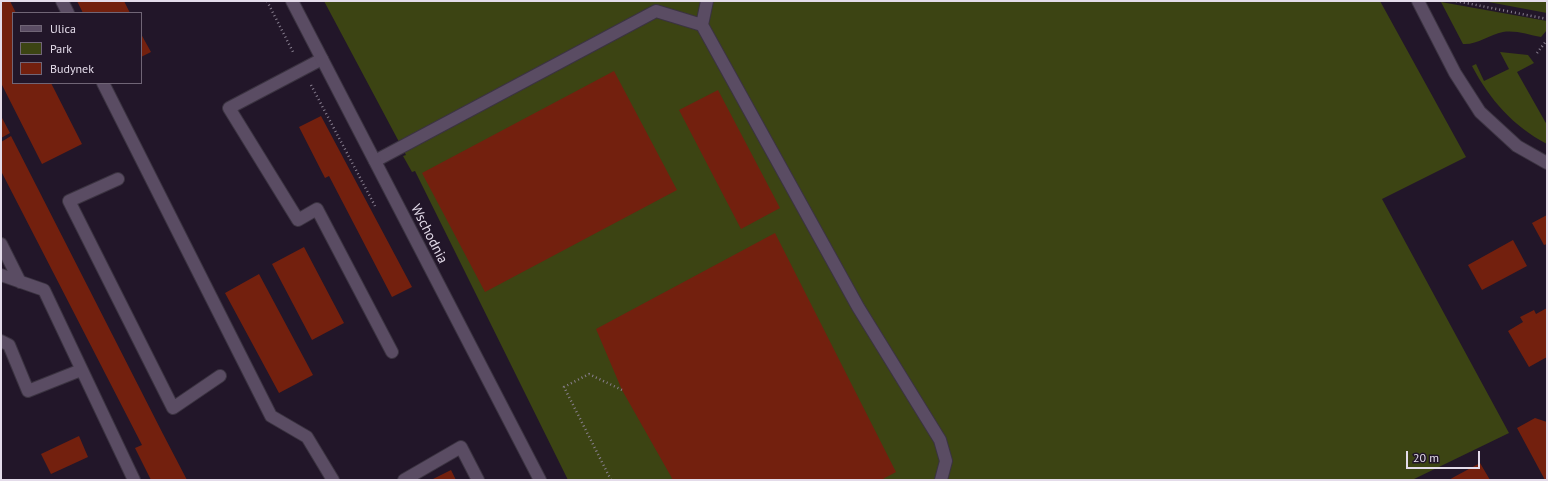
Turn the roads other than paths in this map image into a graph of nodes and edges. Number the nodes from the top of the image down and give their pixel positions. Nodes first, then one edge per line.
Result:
1 (62, 1) edge
2 (292, 1) edge
3 (707, 1) edge
4 (1418, 1) edge
5 (68, 12) edge
6 (702, 25) junction
7 (322, 59) junction
8 (104, 84) edge
9 (375, 161) junction
10 (1547, 163) edge
11 (118, 179) dead end
12 (1, 244) edge
13 (1, 276) edge
14 (20, 282) junction
15 (1, 341) edge
16 (392, 352) dead end
17 (81, 370) junction
18 (220, 376) dead end
19 (328, 478) edge
20 (134, 480) edge
21 (404, 480) edge
22 (478, 480) edge
23 (540, 480) edge
24 (941, 480) edge

1 - 5 street
2 - 7 street, Wschodnia
3 - 6 street
4 - 10 street
6 - 9 street
6 - 24 street
7 - 9 street, Wschodnia
7 - 16 street
8 - 19 street
9 - 23 street, Wschodnia
11 - 18 street
12 - 14 street
13 - 14 street
14 - 17 street
15 - 17 street
17 - 20 street
21 - 22 street

